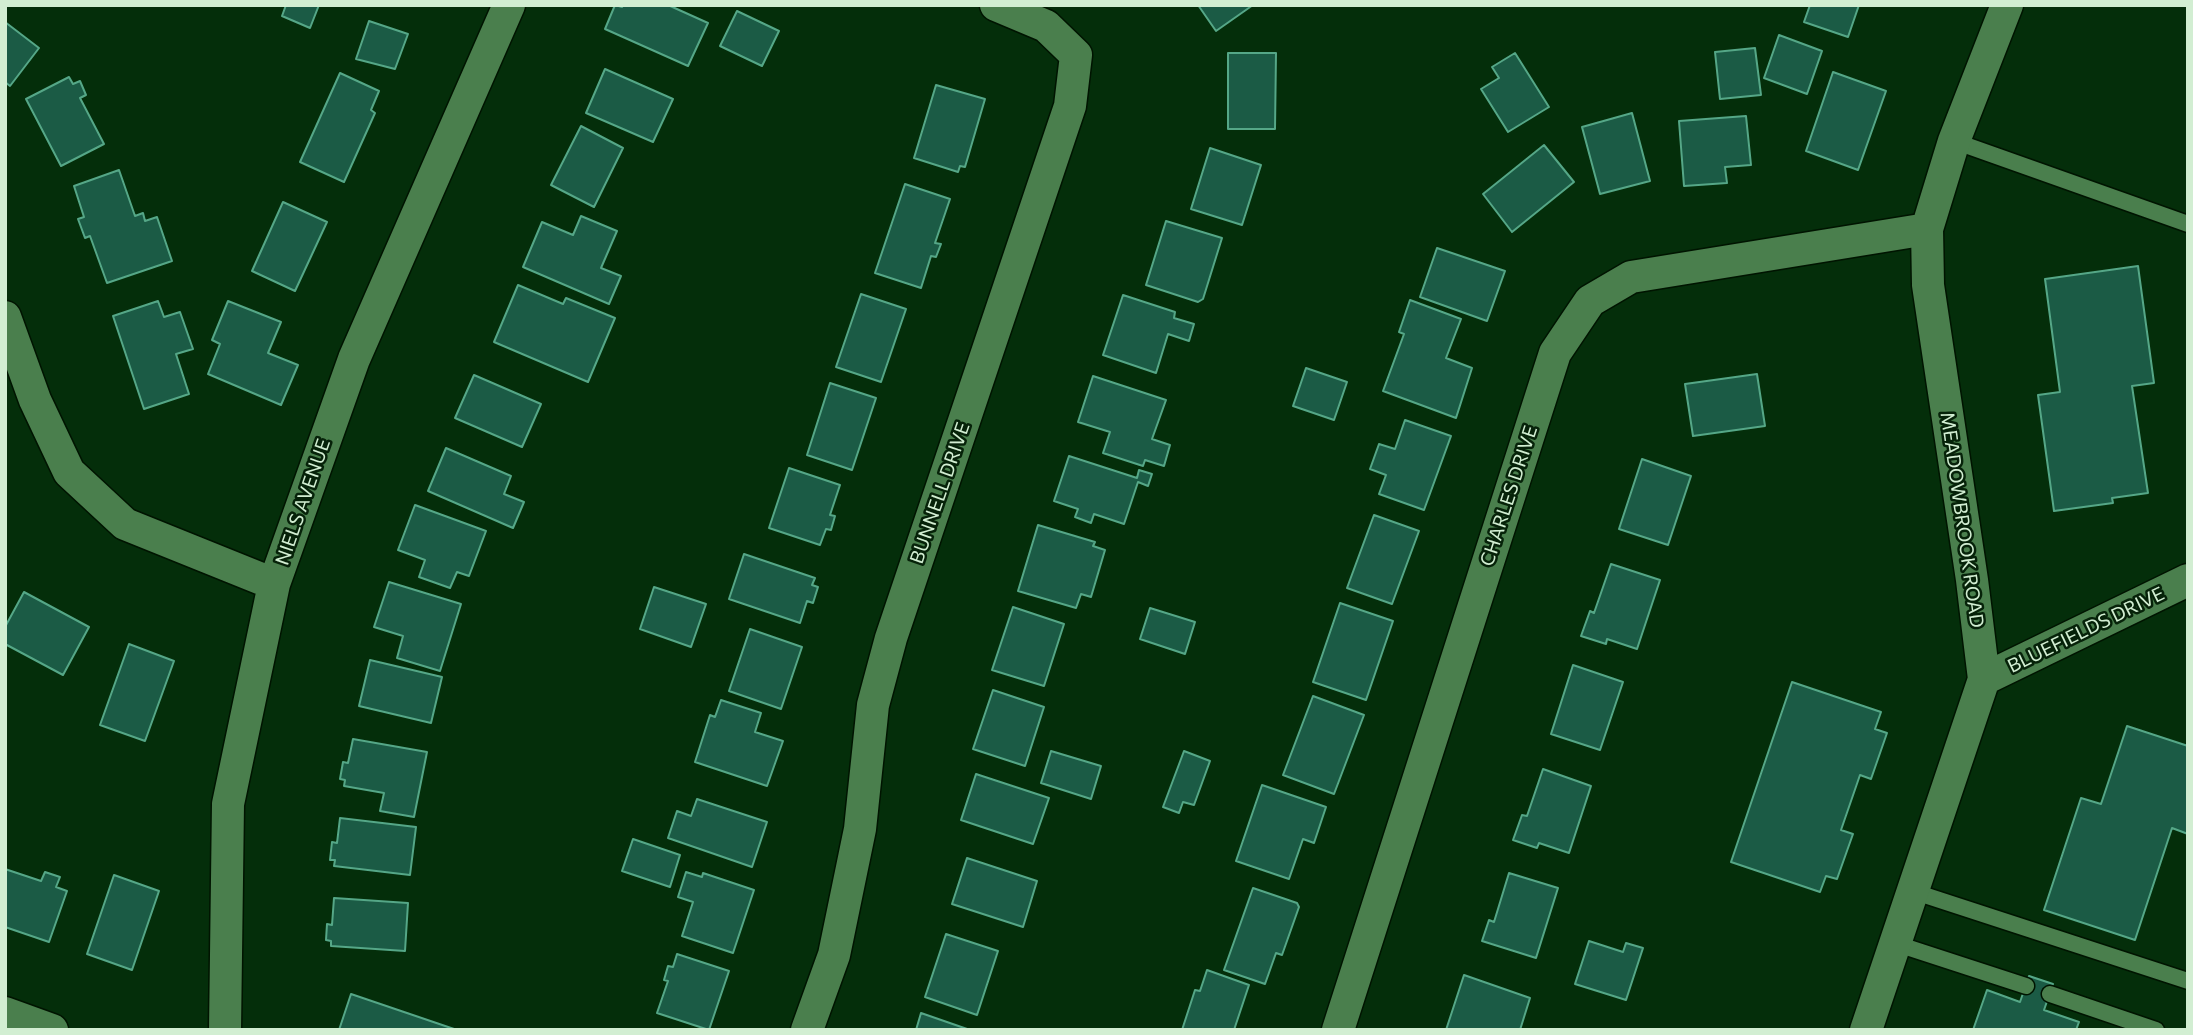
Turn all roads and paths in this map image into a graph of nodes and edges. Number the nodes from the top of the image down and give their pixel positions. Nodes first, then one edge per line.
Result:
1 (509, 5) edge
2 (996, 5) edge
3 (2007, 5) edge
4 (1954, 141) junction
5 (2188, 224) edge
6 (1927, 229) junction
7 (5, 317) edge
8 (2188, 580) edge
9 (274, 584) junction
10 (1984, 679) junction
11 (1912, 891) junction
12 (1894, 943) junction
13 (2188, 981) edge
14 (2025, 986) dead end
15 (2050, 995) dead end
16 (5, 1013) edge
17 (52, 1030) edge
18 (225, 1030) edge
19 (807, 1030) edge
20 (1338, 1030) edge
21 (1866, 1030) edge
22 (2156, 1030) edge

1 - 9 street, NIELS AVENUE
2 - 19 street, BUNNELL DRIVE
3 - 4 street, MEADOWBROOK ROAD
4 - 5 lane
4 - 6 street, MEADOWBROOK ROAD
6 - 10 street, MEADOWBROOK ROAD
6 - 20 street, CHARLES DRIVE
7 - 9 street
8 - 10 street, BLUEFIELDS DRIVE
9 - 18 street, NIELS AVENUE
10 - 11 street, MEADOWBROOK ROAD
11 - 12 street, MEADOWBROOK ROAD
11 - 13 lane
12 - 14 lane
12 - 21 street, MEADOWBROOK ROAD
15 - 22 lane
16 - 17 street

